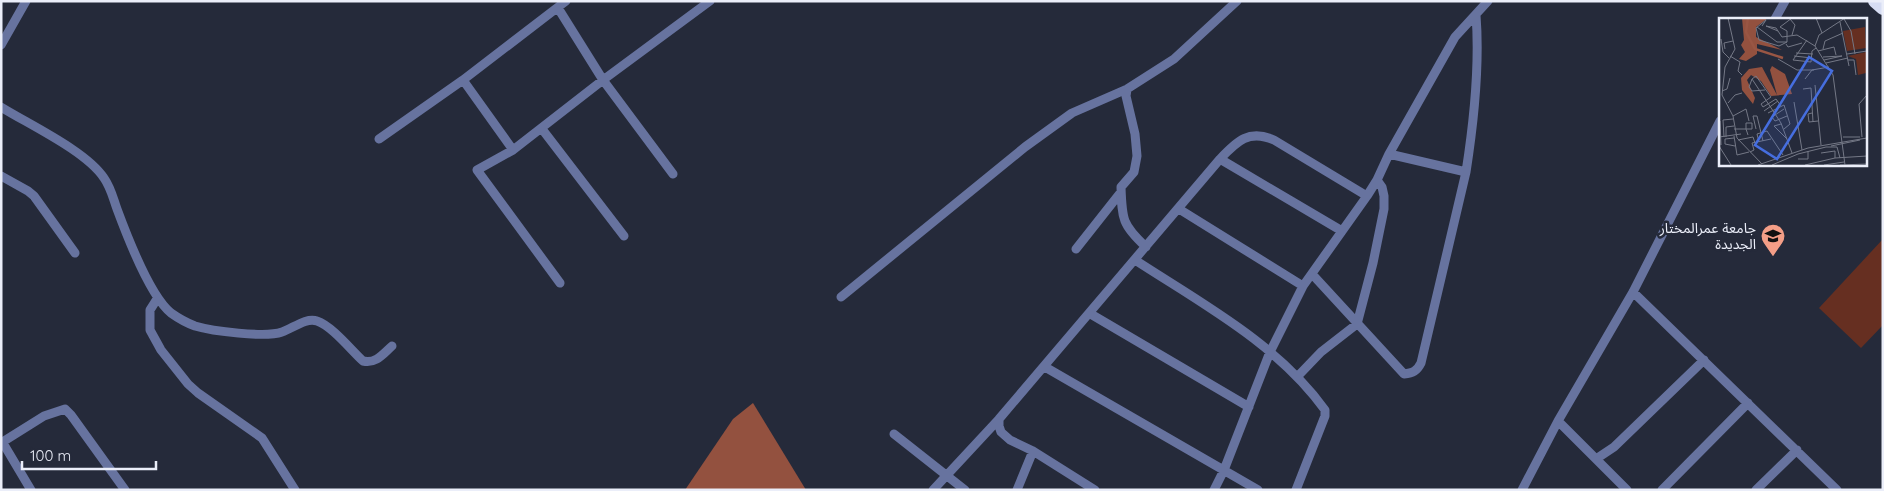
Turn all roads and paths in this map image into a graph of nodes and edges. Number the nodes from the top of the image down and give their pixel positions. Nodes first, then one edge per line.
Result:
1 (26, 1) edge
2 (566, 1) edge
3 (710, 1) edge
4 (1236, 1) edge
5 (1488, 1) edge
6 (1785, 1) edge
7 (1875, 1) edge
8 (558, 8) junction
9 (1883, 8) edge
10 (1476, 15) junction
11 (1776, 18) edge
12 (1, 45) edge
13 (463, 80) junction
14 (603, 80) junction
15 (1127, 89) junction
16 (1, 107) edge
17 (1719, 123) edge
18 (542, 129) junction
19 (379, 139) dead end
20 (512, 150) junction
21 (1389, 154) junction
22 (1220, 159) junction
23 (1466, 172) junction
24 (673, 174) dead end
25 (1, 176) edge
26 (1377, 180) junction
27 (1121, 192) junction
28 (1367, 196) junction
29 (1180, 209) junction
30 (1342, 231) junction
31 (624, 236) dead end
32 (1146, 247) junction
33 (1076, 249) dead end
34 (75, 254) dead end
35 (1135, 260) junction
36 (1312, 274) junction
37 (560, 283) dead end
38 (1303, 286) junction
39 (1633, 292) junction
40 (841, 297) dead end
41 (157, 298) junction
42 (1089, 313) junction
43 (1357, 324) junction
44 (392, 346) dead end
45 (1270, 352) junction
46 (1704, 360) junction
47 (1045, 366) junction
48 (1297, 378) junction
49 (1748, 403) junction
50 (1249, 407) junction
51 (999, 419) junction
52 (1558, 422) junction
53 (894, 434) dead end
54 (2, 443) edge
55 (1797, 450) junction
56 (1033, 451) junction
57 (1596, 459) junction
58 (1224, 470) junction
59 (947, 475) junction
60 (31, 490) edge
61 (126, 490) edge
62 (295, 490) edge
63 (933, 490) edge
64 (965, 490) edge
65 (1017, 490) edge
66 (1094, 490) edge
67 (1214, 490) edge
68 (1258, 490) edge
69 (1296, 490) edge
70 (1522, 490) edge
71 (1627, 490) edge
72 (1662, 490) edge
73 (1756, 490) edge
74 (1837, 490) edge

1 - 12 street
2 - 8 street
3 - 14 street
4 - 15 street
5 - 10 street
6 - 11 street
7 - 9 highway
8 - 13 street
8 - 14 street
10 - 21 street
10 - 23 street
13 - 19 street
13 - 20 street
14 - 18 street
14 - 24 street
15 - 27 street
15 - 40 street
16 - 41 street
17 - 39 street
18 - 20 street
18 - 31 street
20 - 37 street
21 - 23 street
21 - 26 street
22 - 28 street
22 - 29 street
22 - 30 street
23 - 43 street
25 - 34 street
26 - 28 street
26 - 43 street
27 - 32 street
27 - 33 street
28 - 30 street
29 - 32 street
29 - 38 street
30 - 36 street
32 - 35 street
35 - 42 street
35 - 45 street
36 - 38 street
36 - 43 street
38 - 45 street
39 - 46 street
39 - 52 street
41 - 44 street
41 - 62 street
42 - 47 street
42 - 50 street
43 - 48 street
45 - 48 street
45 - 50 street
46 - 49 street
46 - 57 street
47 - 51 street
47 - 58 street
48 - 69 street
49 - 55 street
49 - 72 street
50 - 58 street
51 - 56 street
51 - 59 street
52 - 57 street
52 - 70 street
53 - 59 street
54 - 60 street
54 - 61 street
55 - 73 street
55 - 74 street
56 - 65 street
56 - 66 street
57 - 71 street
58 - 67 street
58 - 68 street
59 - 63 street
59 - 64 street

